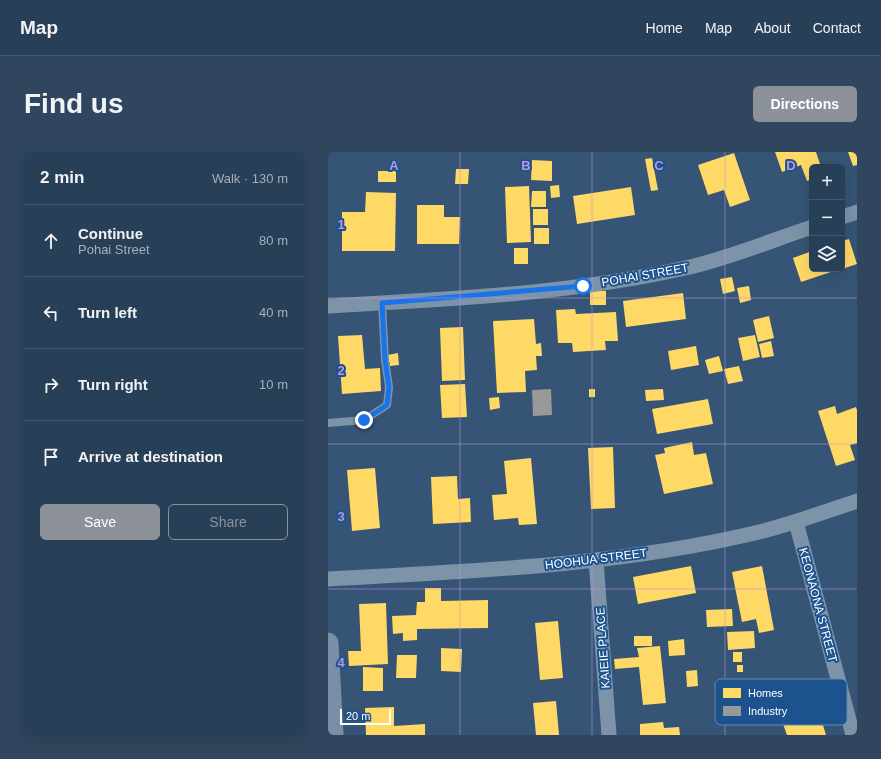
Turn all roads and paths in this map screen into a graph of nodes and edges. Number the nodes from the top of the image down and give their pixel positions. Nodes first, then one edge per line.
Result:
1 (857, 212) edge
2 (845, 216) edge
3 (809, 228) edge
4 (382, 303) junction
5 (328, 306) edge
6 (328, 423) edge
7 (857, 501) edge
8 (796, 522) junction
9 (596, 560) junction
10 (328, 579) edge
11 (328, 643) edge
12 (838, 679) edge
13 (847, 713) edge
14 (333, 735) edge
15 (609, 735) edge
16 (853, 735) edge

1 - 2 street
3 - 4 street, POHAI STREET
4 - 5 street, POHAI STREET
4 - 6 lane
7 - 8 street, HOOHUA STREET
8 - 9 street, HOOHUA STREET
8 - 12 street, KEONAONA STREET
9 - 10 street, HOOHUA STREET
9 - 15 street, KAIEIE PLACE
11 - 14 street
13 - 16 street, KEONAONA STREET

